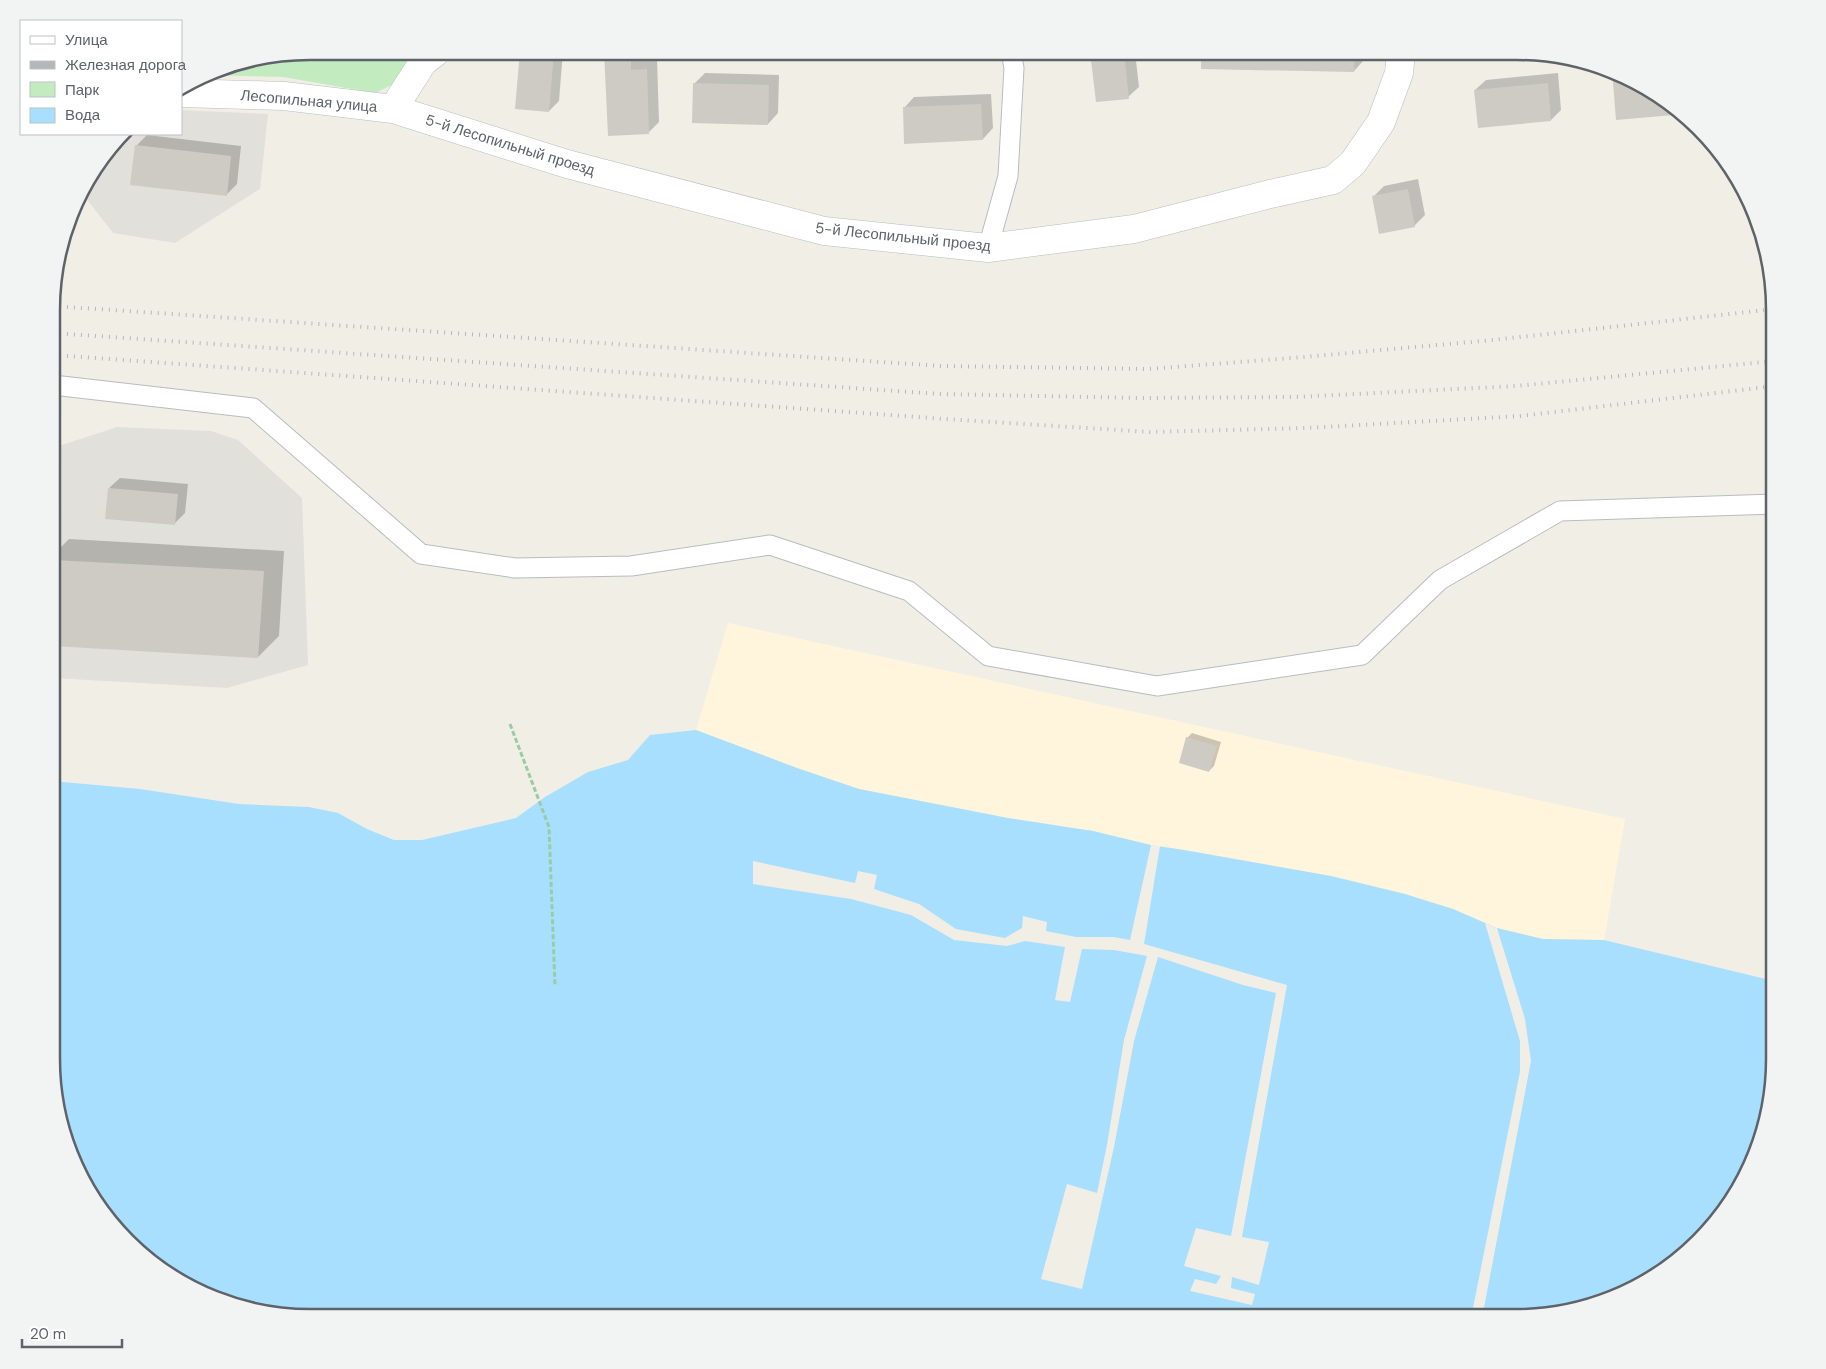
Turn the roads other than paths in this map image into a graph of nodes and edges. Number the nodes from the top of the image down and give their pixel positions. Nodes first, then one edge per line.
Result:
1 (426, 60) edge
2 (1013, 60) edge
3 (1400, 60) edge
4 (185, 93) edge
5 (392, 108) junction
6 (988, 248) junction
7 (60, 386) edge
8 (1766, 504) edge

1 - 5 street, Лесопильная улица
2 - 6 lane
3 - 6 street, 5-й Лесопильный проезд
4 - 5 street, Лесопильная улица
5 - 6 street, 5-й Лесопильный проезд
7 - 8 lane

